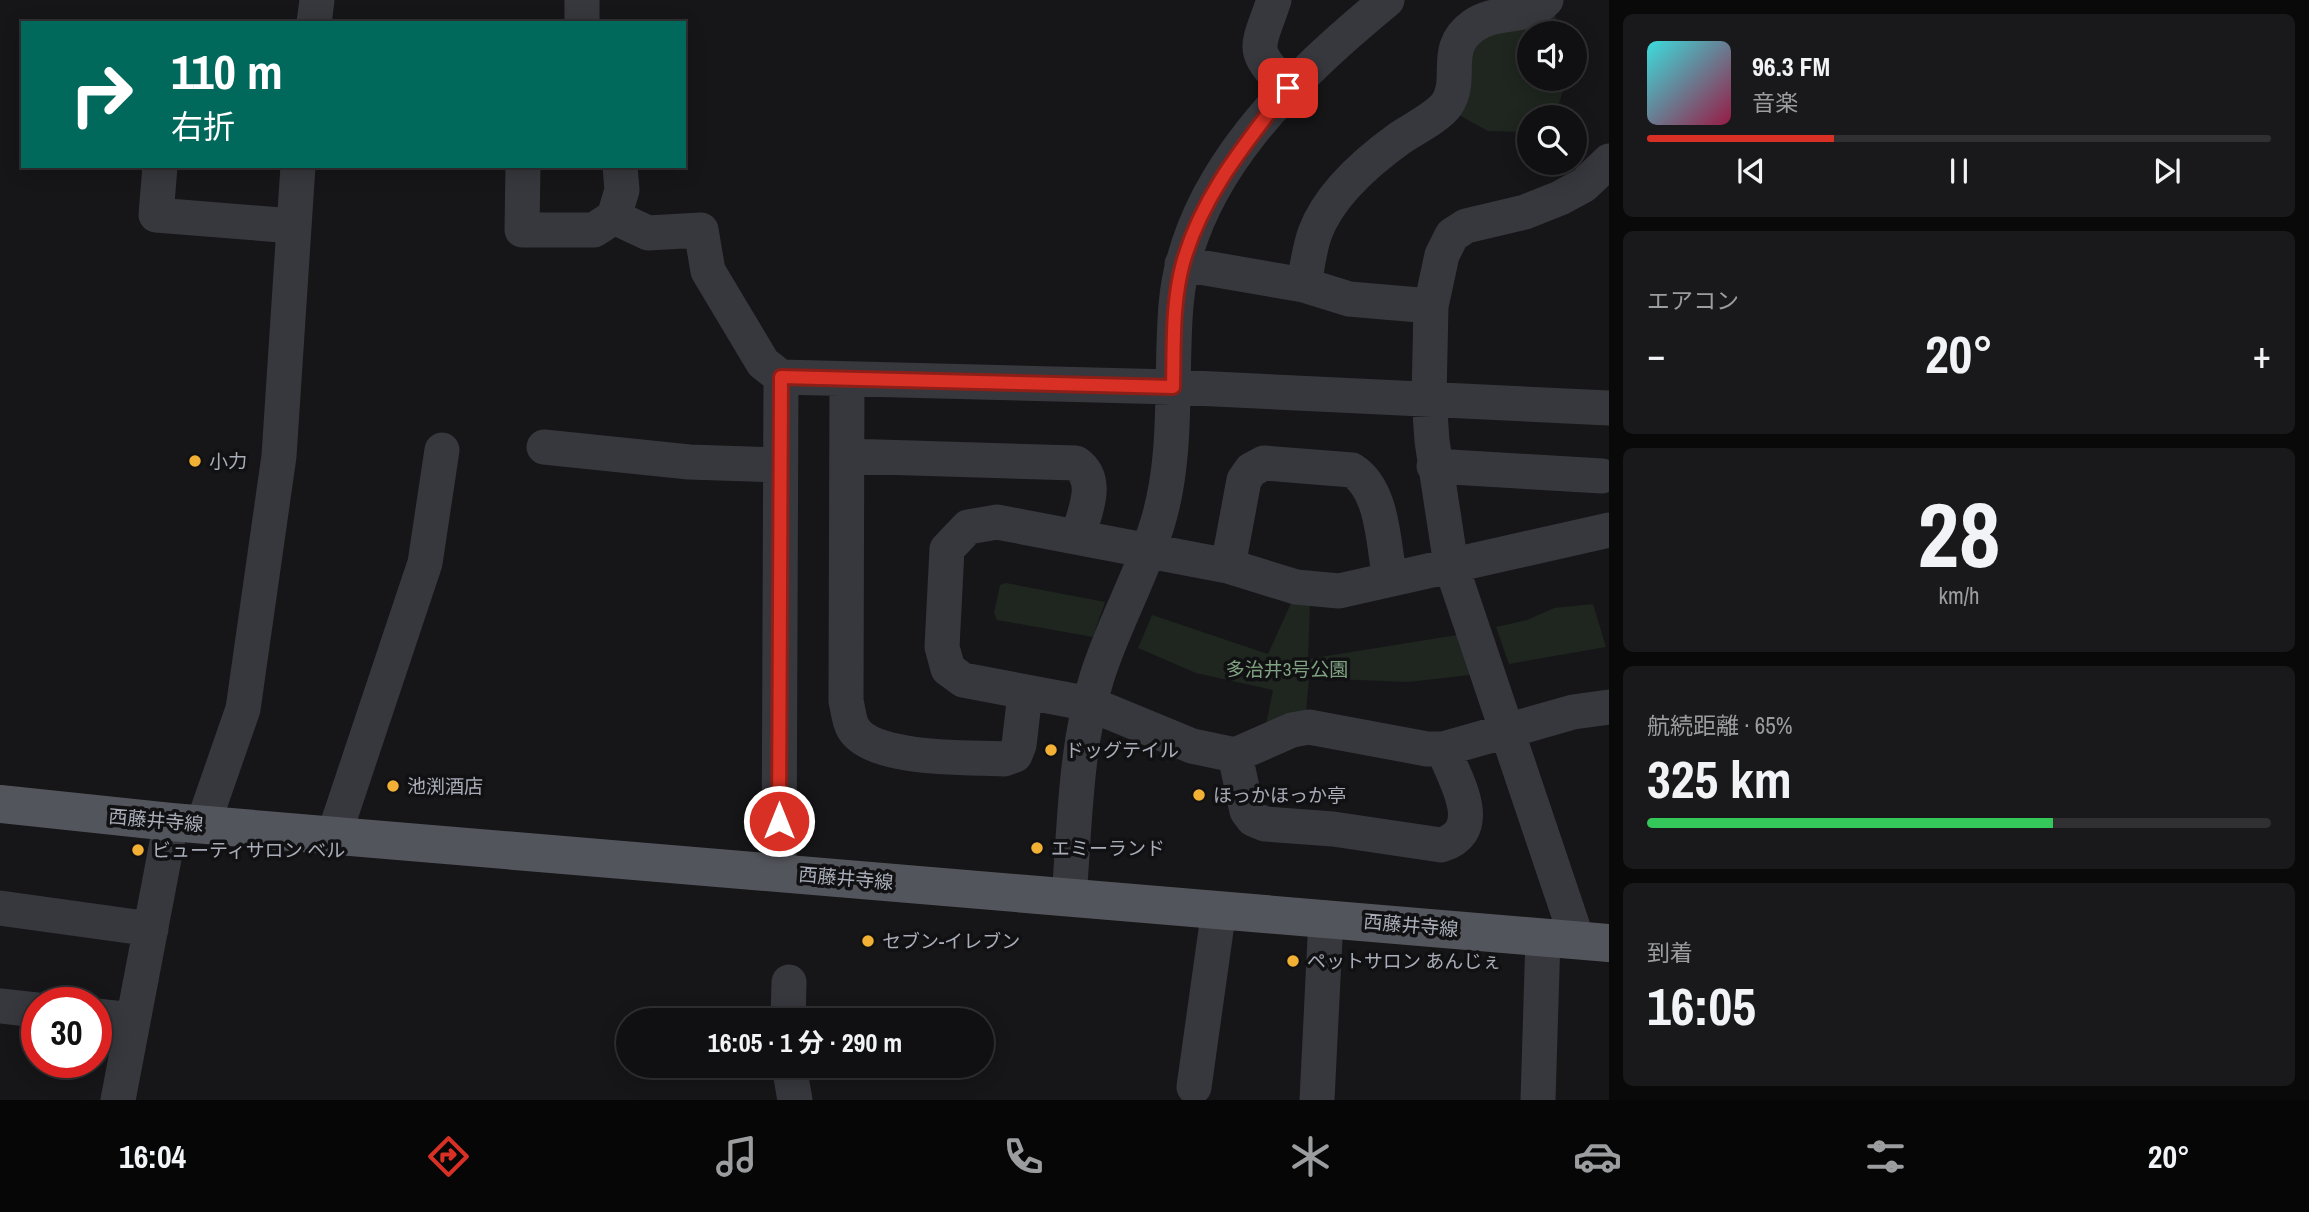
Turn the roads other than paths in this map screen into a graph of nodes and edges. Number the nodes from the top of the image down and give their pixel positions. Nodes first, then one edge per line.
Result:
1 (317, 0) edge
2 (582, 0) edge
3 (1274, 0) edge
4 (1387, 0) edge
5 (1546, 0) edge
6 (314, 21) edge
7 (582, 21) edge
8 (1288, 88) junction
9 (1609, 161) edge
10 (160, 168) edge
11 (298, 168) edge
12 (523, 168) edge
13 (620, 168) edge
14 (614, 217) junction
15 (293, 226) junction
16 (1182, 264) junction
17 (1304, 285) junction
18 (1431, 306) junction
19 (781, 377) junction
20 (847, 379) junction
21 (1173, 387) junction
22 (1429, 398) junction
23 (1609, 408) edge
24 (544, 447) dead end
25 (442, 450) dead end
26 (847, 456) junction
27 (779, 465) junction
28 (1434, 466) junction
29 (1602, 476) dead end
30 (1609, 530) edge
31 (1078, 537) junction
32 (1147, 550) junction
33 (1451, 565) junction
34 (1228, 566) junction
35 (1390, 579) junction
36 (1025, 694) junction
37 (1090, 704) junction
38 (1609, 707) edge
39 (1508, 731) junction
40 (1443, 749) junction
41 (1236, 755) junction
42 (0, 804) edge
43 (187, 823) junction
44 (334, 835) junction
45 (779, 873) junction
46 (1069, 897) junction
47 (0, 908) edge
48 (1219, 909) junction
49 (1326, 918) junction
50 (151, 929) junction
51 (1576, 940) edge
52 (789, 982) dead end
53 (0, 1006) edge
54 (21, 1008) edge
55 (788, 1008) edge
56 (112, 1018) edge
57 (133, 1020) junction
58 (791, 1078) edge
59 (1194, 1087) dead end
60 (118, 1100) edge
61 (795, 1100) edge
62 (1317, 1100) edge
63 (1538, 1100) edge

1 - 6 street
2 - 7 street
3 - 8 street
4 - 8 street
5 - 17 street
8 - 16 street
9 - 18 street
10 - 15 street
11 - 15 street
12 - 14 street
13 - 14 street
14 - 19 street
15 - 43 street
16 - 17 street
16 - 21 street
17 - 18 street
18 - 22 street
19 - 20 street
19 - 27 street
20 - 21 street
20 - 26 street
21 - 22 street
21 - 32 street
22 - 23 street
22 - 28 street
24 - 27 street
25 - 44 street
26 - 31 street
26 - 36 street
27 - 45 street
28 - 29 street
28 - 33 street
30 - 33 street
31 - 32 street
31 - 36 street
32 - 34 street
32 - 37 street
33 - 35 street
33 - 39 street
34 - 35 street
34 - 35 street
36 - 37 street
37 - 41 street
37 - 46 street
38 - 39 street
39 - 40 street
39 - 51 street
40 - 41 street
40 - 41 street
42 - 43 main road, 西藤井寺線
43 - 44 main road, 西藤井寺線
43 - 50 street
44 - 45 main road, 西藤井寺線
45 - 46 main road, 西藤井寺線
46 - 48 main road, 西藤井寺線
47 - 50 street
48 - 49 main road, 西藤井寺線
48 - 59 street
49 - 51 main road, 西藤井寺線
49 - 62 street
50 - 57 street
51 - 63 street
52 - 55 street
53 - 54 street
56 - 57 street
57 - 60 street
58 - 61 street

